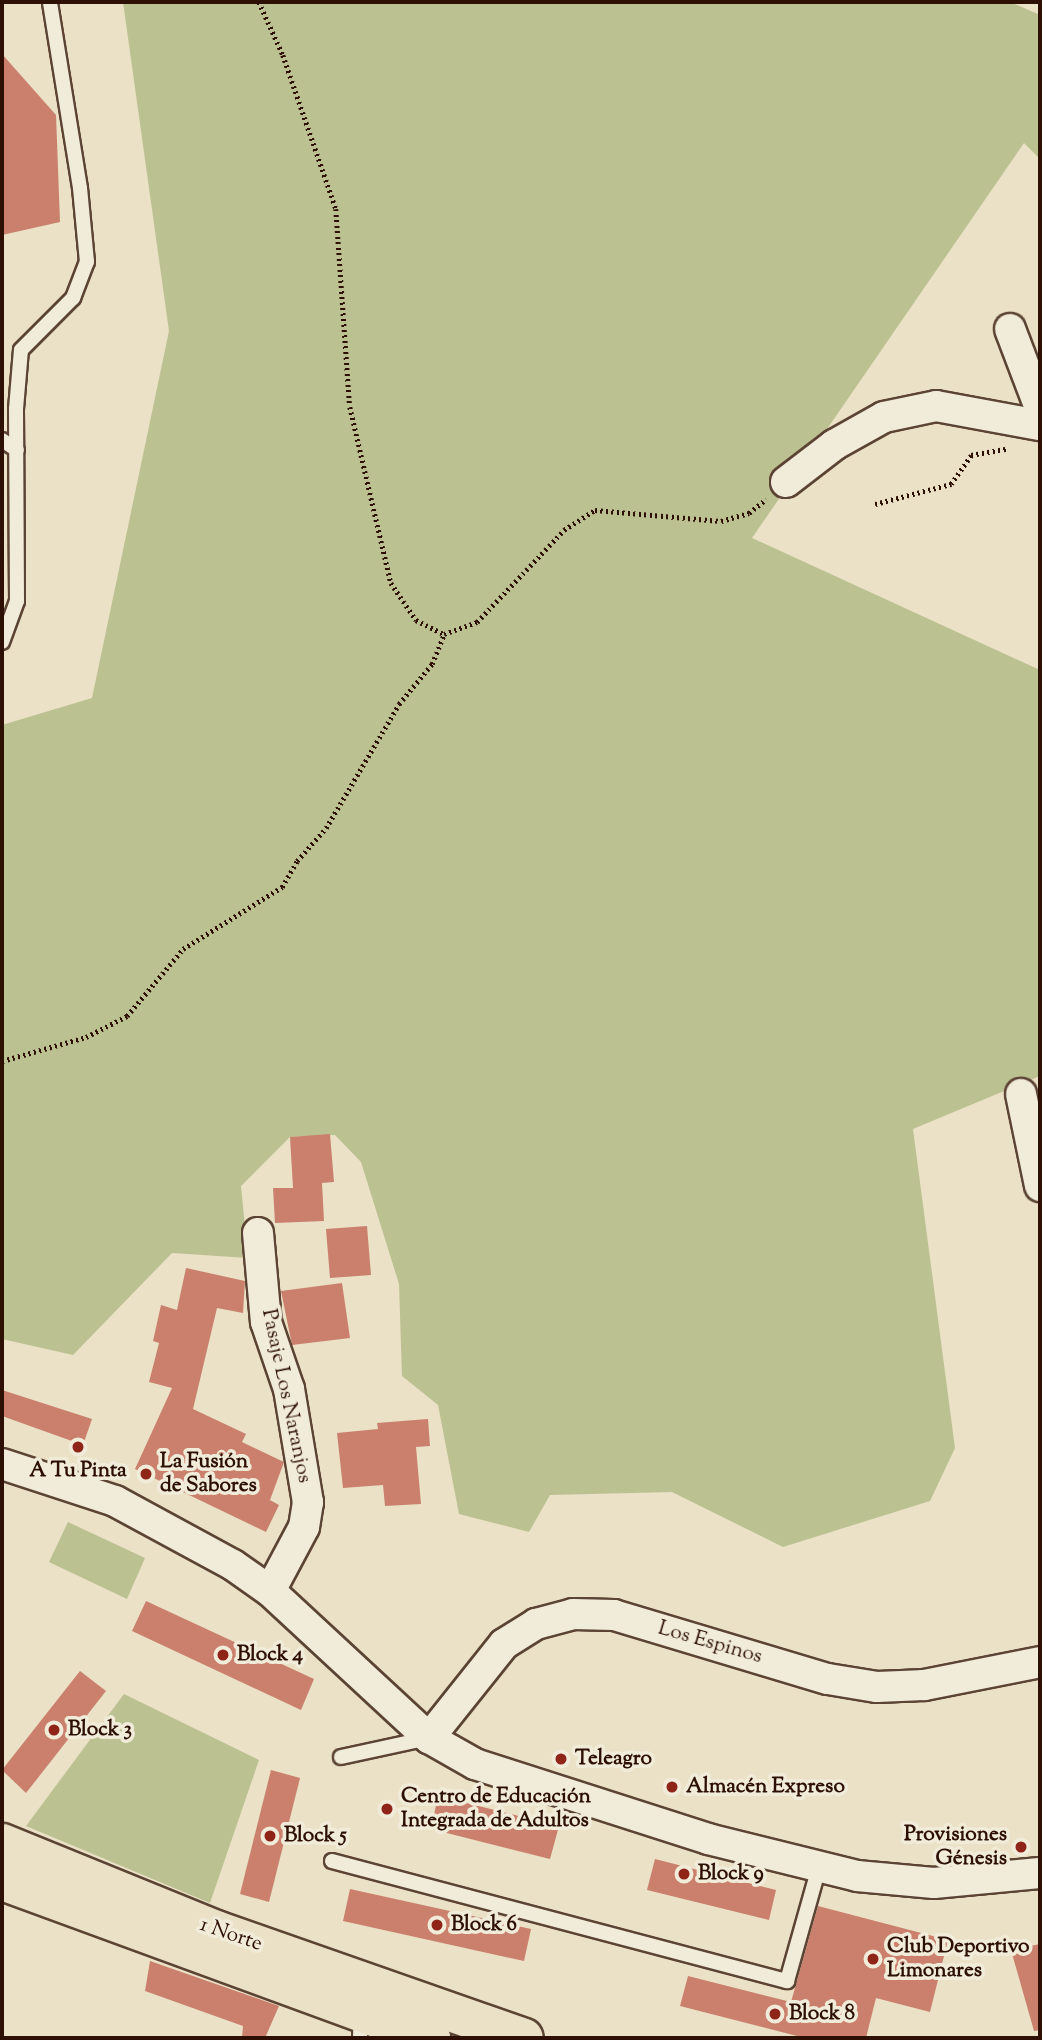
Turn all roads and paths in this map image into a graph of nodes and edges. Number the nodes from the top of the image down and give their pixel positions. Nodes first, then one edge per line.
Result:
1 (50, 2) edge
2 (259, 2) edge
3 (1010, 329) dead end
4 (1040, 408) edge
5 (1040, 425) edge
6 (2, 440) edge
7 (1014, 447) dead end
8 (16, 450) junction
9 (786, 482) joint
10 (875, 504) dead end
11 (444, 634) junction
12 (2, 642) edge
13 (2, 1061) edge
14 (1020, 1094) dead end
15 (1040, 1186) edge
16 (258, 1233) dead end
17 (2, 1464) edge
18 (270, 1591) junction
19 (1040, 1662) edge
20 (429, 1738) junction
21 (341, 1757) dead end
22 (2, 1843) edge
23 (332, 1861) dead end
24 (819, 1867) junction
25 (1040, 1873) edge
26 (2, 1881) edge
27 (361, 2026) edge
28 (431, 2038) edge
29 (524, 2038) edge

1 - 8 lane
2 - 11 path
3 - 4 street
5 - 9 street
6 - 8 lane
7 - 10 path
8 - 12 lane
9 - 11 path
11 - 13 path
14 - 15 street
16 - 18 street, Pasaje Los Naranjos
17 - 18 street
18 - 20 street
19 - 20 street, Los Espinos
20 - 21 lane
20 - 24 street
22 - 29 main road, 1 Norte
23 - 24 lane
24 - 25 street
26 - 27 main road, 1 Norte
27 - 28 main road, 1 Norte

